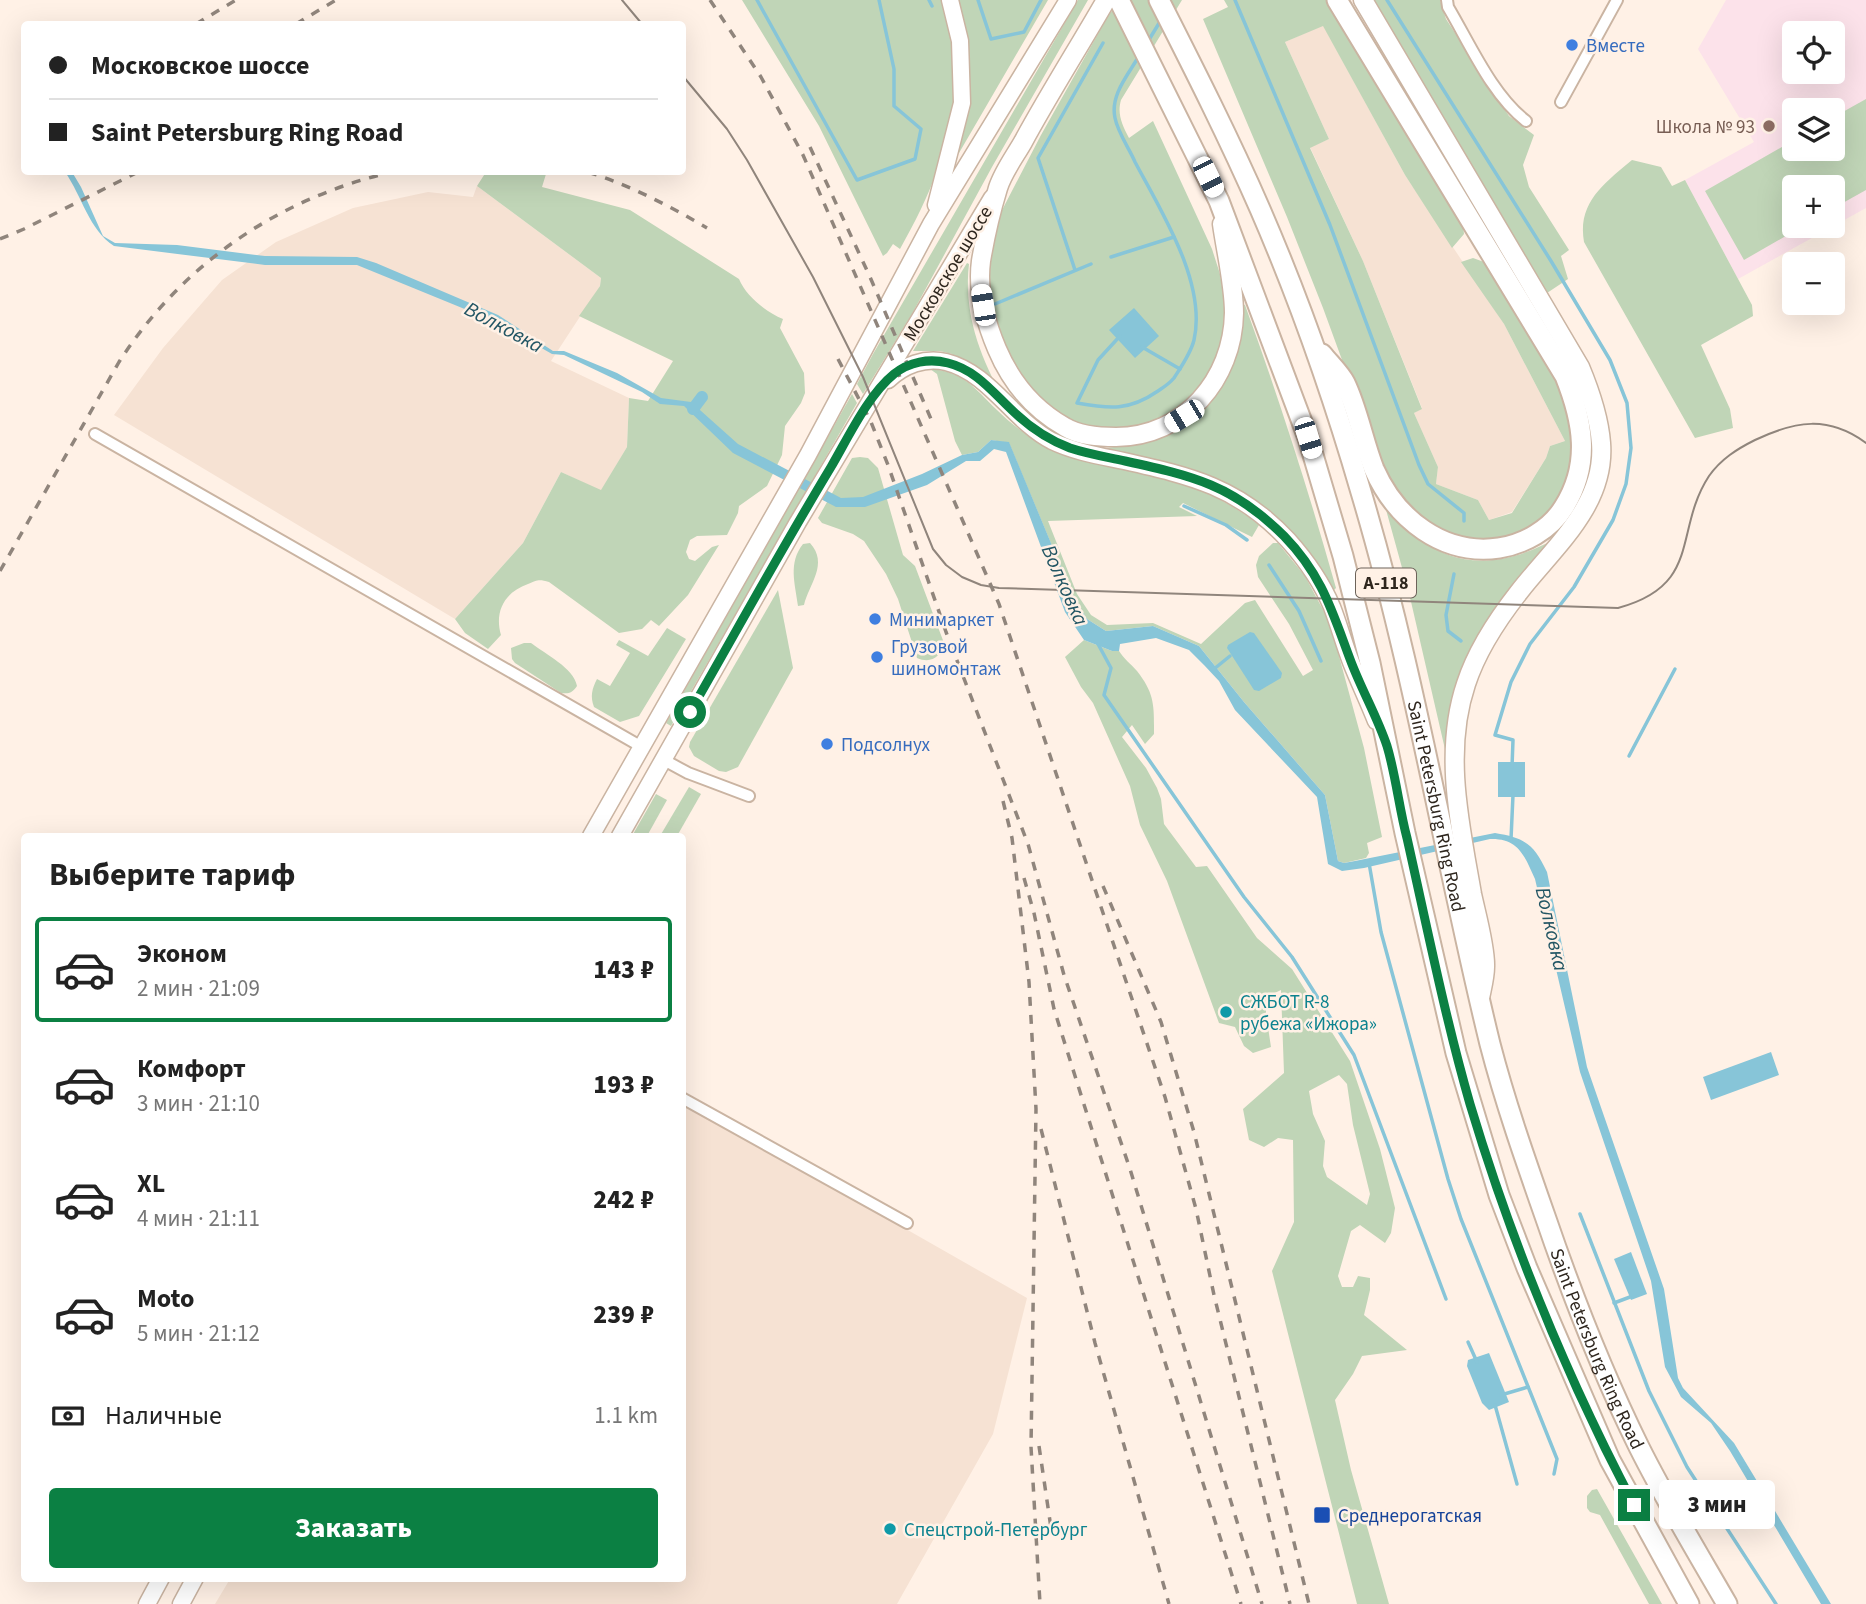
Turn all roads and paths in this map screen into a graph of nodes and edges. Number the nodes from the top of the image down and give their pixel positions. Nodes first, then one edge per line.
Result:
1 (950, 0) edge
2 (1068, 0) edge
3 (1159, 0) edge
4 (1337, 0) edge
5 (1363, 0) edge
6 (1447, 0) edge
7 (1617, 0) edge
8 (1116, 1) edge
9 (1561, 102) dead end
10 (1526, 121) dead end
11 (998, 186) junction
12 (1219, 201) junction
13 (931, 224) junction
14 (1315, 346) junction
15 (879, 389) junction
16 (95, 434) dead end
17 (1387, 746) junction
18 (642, 747) junction
19 (664, 760) junction
20 (749, 796) dead end
21 (1450, 823) junction
22 (593, 833) edge
23 (622, 833) edge
24 (686, 1100) edge
25 (907, 1223) dead end
26 (159, 1582) edge
27 (193, 1582) edge
28 (147, 1604) edge
29 (181, 1604) edge
30 (1689, 1604) edge
31 (1727, 1604) edge

1 - 13 main road
2 - 13 main road, Московское шоссе
3 - 14 highway, Saint Petersburg Ring Road / А-118
4 - 14 highway
5 - 21 highway
6 - 10 street
7 - 9 street
8 - 11 highway, Московское шоссе
8 - 12 highway, Saint Petersburg Ring Road / А-118
11 - 12 highway
11 - 15 main road, Московское шоссе
12 - 17 highway, Saint Petersburg Ring Road / А-118
13 - 18 main road, Московское шоссе
14 - 21 highway, Saint Petersburg Ring Road / А-118
15 - 17 main road
15 - 19 main road, Московское шоссе
16 - 18 street
17 - 30 highway, Saint Petersburg Ring Road / А-118
18 - 19 main road
18 - 22 main road, Московское шоссе
19 - 20 street
19 - 23 main road, Московское шоссе
21 - 31 highway, Saint Petersburg Ring Road / А-118
24 - 25 street
26 - 28 main road
27 - 29 main road

